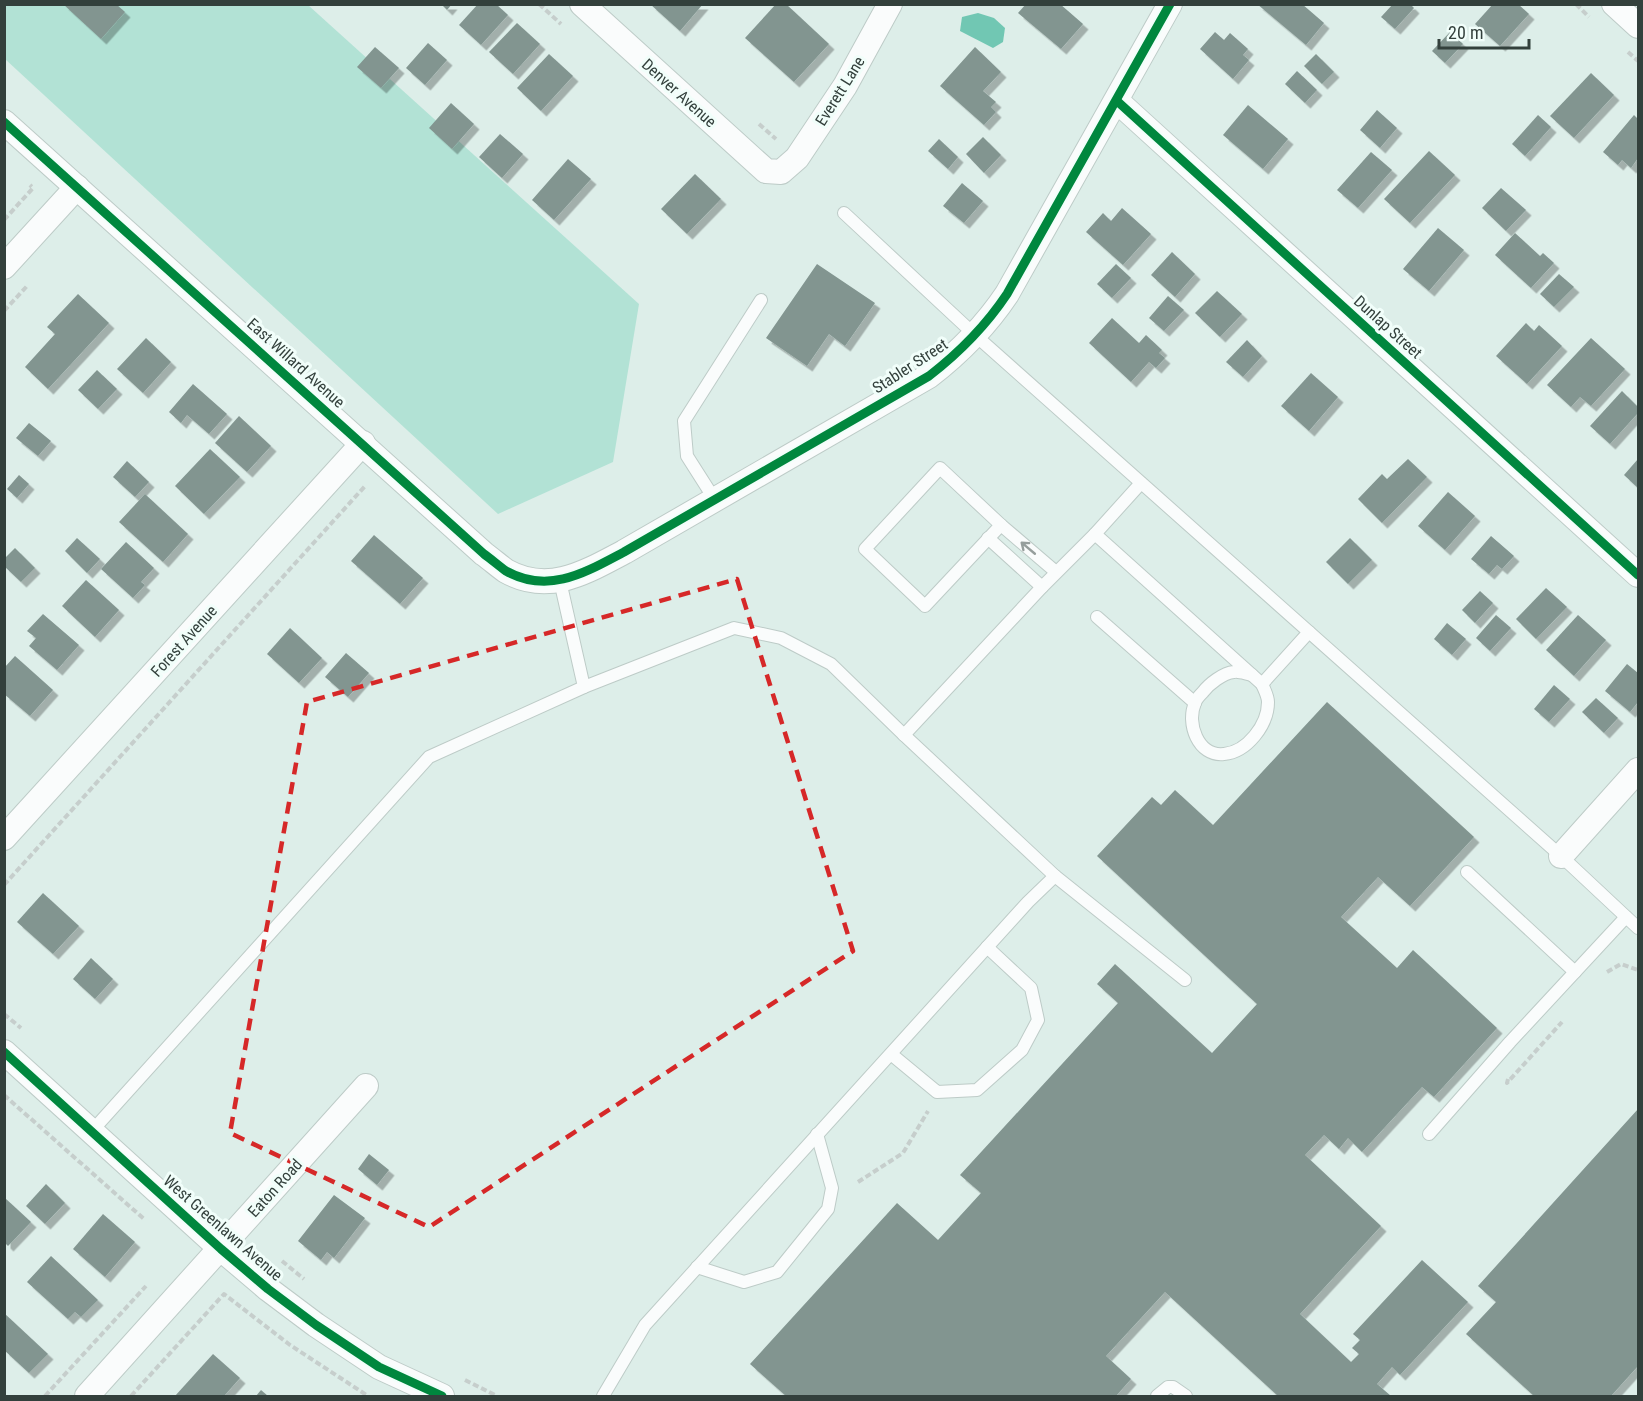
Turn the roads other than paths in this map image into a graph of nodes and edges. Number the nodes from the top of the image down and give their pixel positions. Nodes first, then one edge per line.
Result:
1 (582, 4) edge
2 (890, 4) edge
3 (1170, 4) edge
4 (1614, 4) edge
5 (1638, 26) edge
6 (1117, 101) junction
7 (4, 122) edge
8 (781, 172) joint
9 (77, 187) junction
10 (844, 213) dead end
11 (4, 267) edge
12 (761, 300) dead end
13 (975, 335) junction
14 (363, 443) junction
15 (1141, 483) junction
16 (715, 500) junction
17 (1001, 525) junction
18 (1095, 534) junction
19 (988, 538) junction
20 (585, 572) joint
21 (1056, 572) junction
22 (1638, 575) edge
23 (560, 581) junction
24 (1042, 587) junction
25 (1097, 617) dead end
26 (1309, 633) junction
27 (1252, 675) junction
28 (1262, 684) junction
29 (584, 687) junction
30 (1195, 703) junction
31 (904, 735) junction
32 (1638, 770) edge
33 (4, 838) edge
34 (1561, 856) junction
35 (1467, 872) dead end
36 (1055, 876) junction
37 (1626, 917) junction
38 (1638, 928) edge
39 (987, 947) junction
40 (1575, 972) junction
41 (1185, 980) dead end
42 (4, 1052) edge
43 (891, 1054) junction
44 (366, 1086) dead end
45 (92, 1131) junction
46 (817, 1134) junction
47 (1428, 1134) dead end
48 (221, 1249) junction
49 (698, 1267) junction
50 (87, 1396) edge
51 (442, 1396) edge
52 (603, 1396) edge
53 (1157, 1396) edge
54 (1186, 1396) edge

1 - 8 street, Denver Avenue
2 - 8 street, Everett Lane
3 - 6 street, Stabler Street
4 - 5 street
6 - 13 street, Stabler Street
6 - 22 street, Dunlap Street
7 - 9 street, East Willard Avenue
9 - 11 street
9 - 14 street, East Willard Avenue
10 - 13 lane
12 - 16 lane
13 - 15 lane
13 - 16 street, Stabler Street
14 - 23 street, East Willard Avenue
14 - 33 street, Forest Avenue
15 - 18 lane
15 - 26 lane
16 - 20 street, Stabler Street
17 - 19 lane
17 - 19 lane
21 -> 17 lane
18 - 21 lane
18 - 27 lane
19 - 24 lane
20 - 23 street, East Willard Avenue
21 - 24 lane
23 - 29 lane
24 - 31 lane
25 - 30 lane
26 - 28 lane
26 - 34 lane
27 - 28 lane
27 - 30 lane
28 - 30 lane
29 - 31 lane
29 - 45 lane
31 - 36 lane
32 - 34 street
34 - 37 lane
35 - 40 lane
36 - 39 lane
36 - 41 lane
37 - 38 lane
37 - 40 lane
39 - 43 lane
39 - 43 lane
40 - 47 lane
42 - 45 street, West Greenlawn Avenue
43 - 46 lane
44 - 48 street, Eaton Road
45 - 48 street, West Greenlawn Avenue
46 - 49 lane
46 - 49 lane
48 - 50 street, Eaton Road
48 - 51 street, West Greenlawn Avenue
49 - 52 lane
53 - 54 lane

